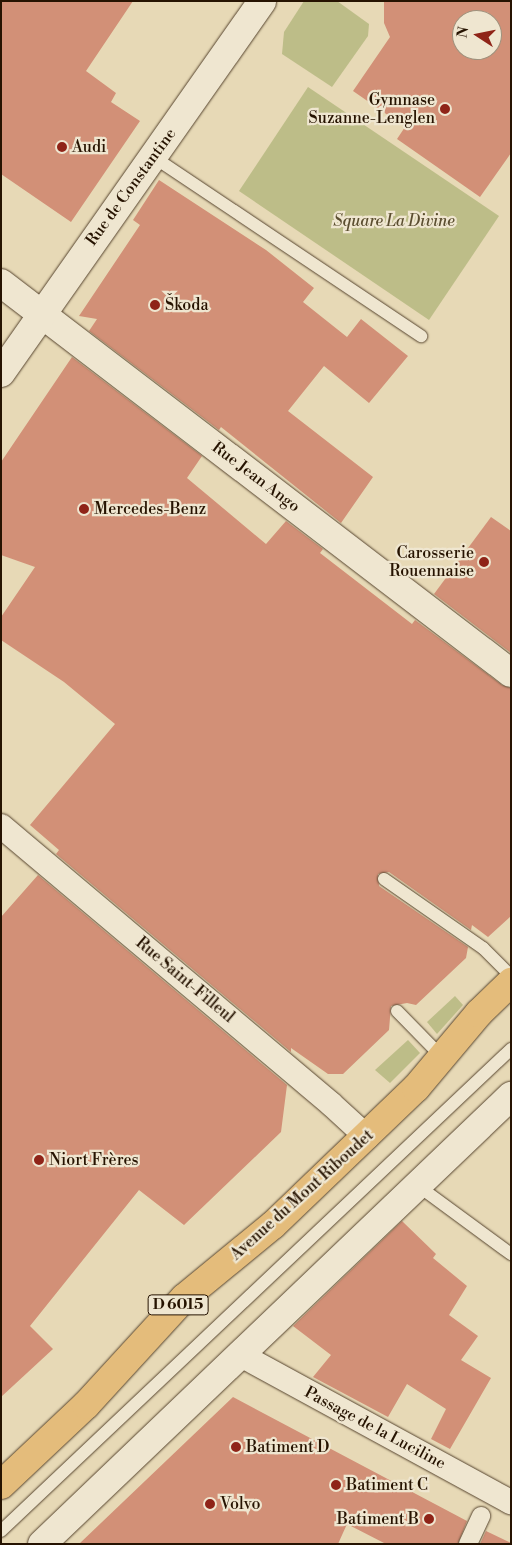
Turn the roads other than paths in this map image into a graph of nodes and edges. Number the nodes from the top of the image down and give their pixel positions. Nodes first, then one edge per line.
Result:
1 (262, 1) edge
2 (152, 156) junction
3 (1, 283) edge
4 (43, 314) junction
5 (421, 336) dead end
6 (1, 373) edge
7 (511, 672) edge
8 (1, 826) edge
9 (384, 878) dead end
10 (511, 976) edge
11 (511, 982) edge
12 (398, 1011) dead end
13 (511, 1049) edge
14 (442, 1057) junction
15 (511, 1096) edge
16 (366, 1137) junction
17 (417, 1185) junction
18 (511, 1254) edge
19 (239, 1354) junction
20 (1, 1485) edge
21 (511, 1502) edge
22 (481, 1516) dead end
23 (1, 1531) edge
24 (42, 1544) edge
25 (468, 1544) edge

1 - 2 street, Rue de Constantine
2 - 4 street, Rue de Constantine
2 - 5 lane
3 - 4 street, Rue Jean Ango
4 - 6 street, Rue de Constantine
4 - 7 street, Rue Jean Ango
8 - 16 street, Rue Saint-Filleul
9 - 10 lane
11 - 14 main road, Avenue du Mont Riboudet / D 6015
12 - 14 lane
13 - 23 lane
14 - 16 main road, Avenue du Mont Riboudet / D 6015
15 - 17 street
16 - 20 main road, Avenue du Mont Riboudet / D 6015
17 - 18 lane
17 - 19 street
19 - 21 street, Passage de la Luciline
19 - 24 street
22 - 25 street

